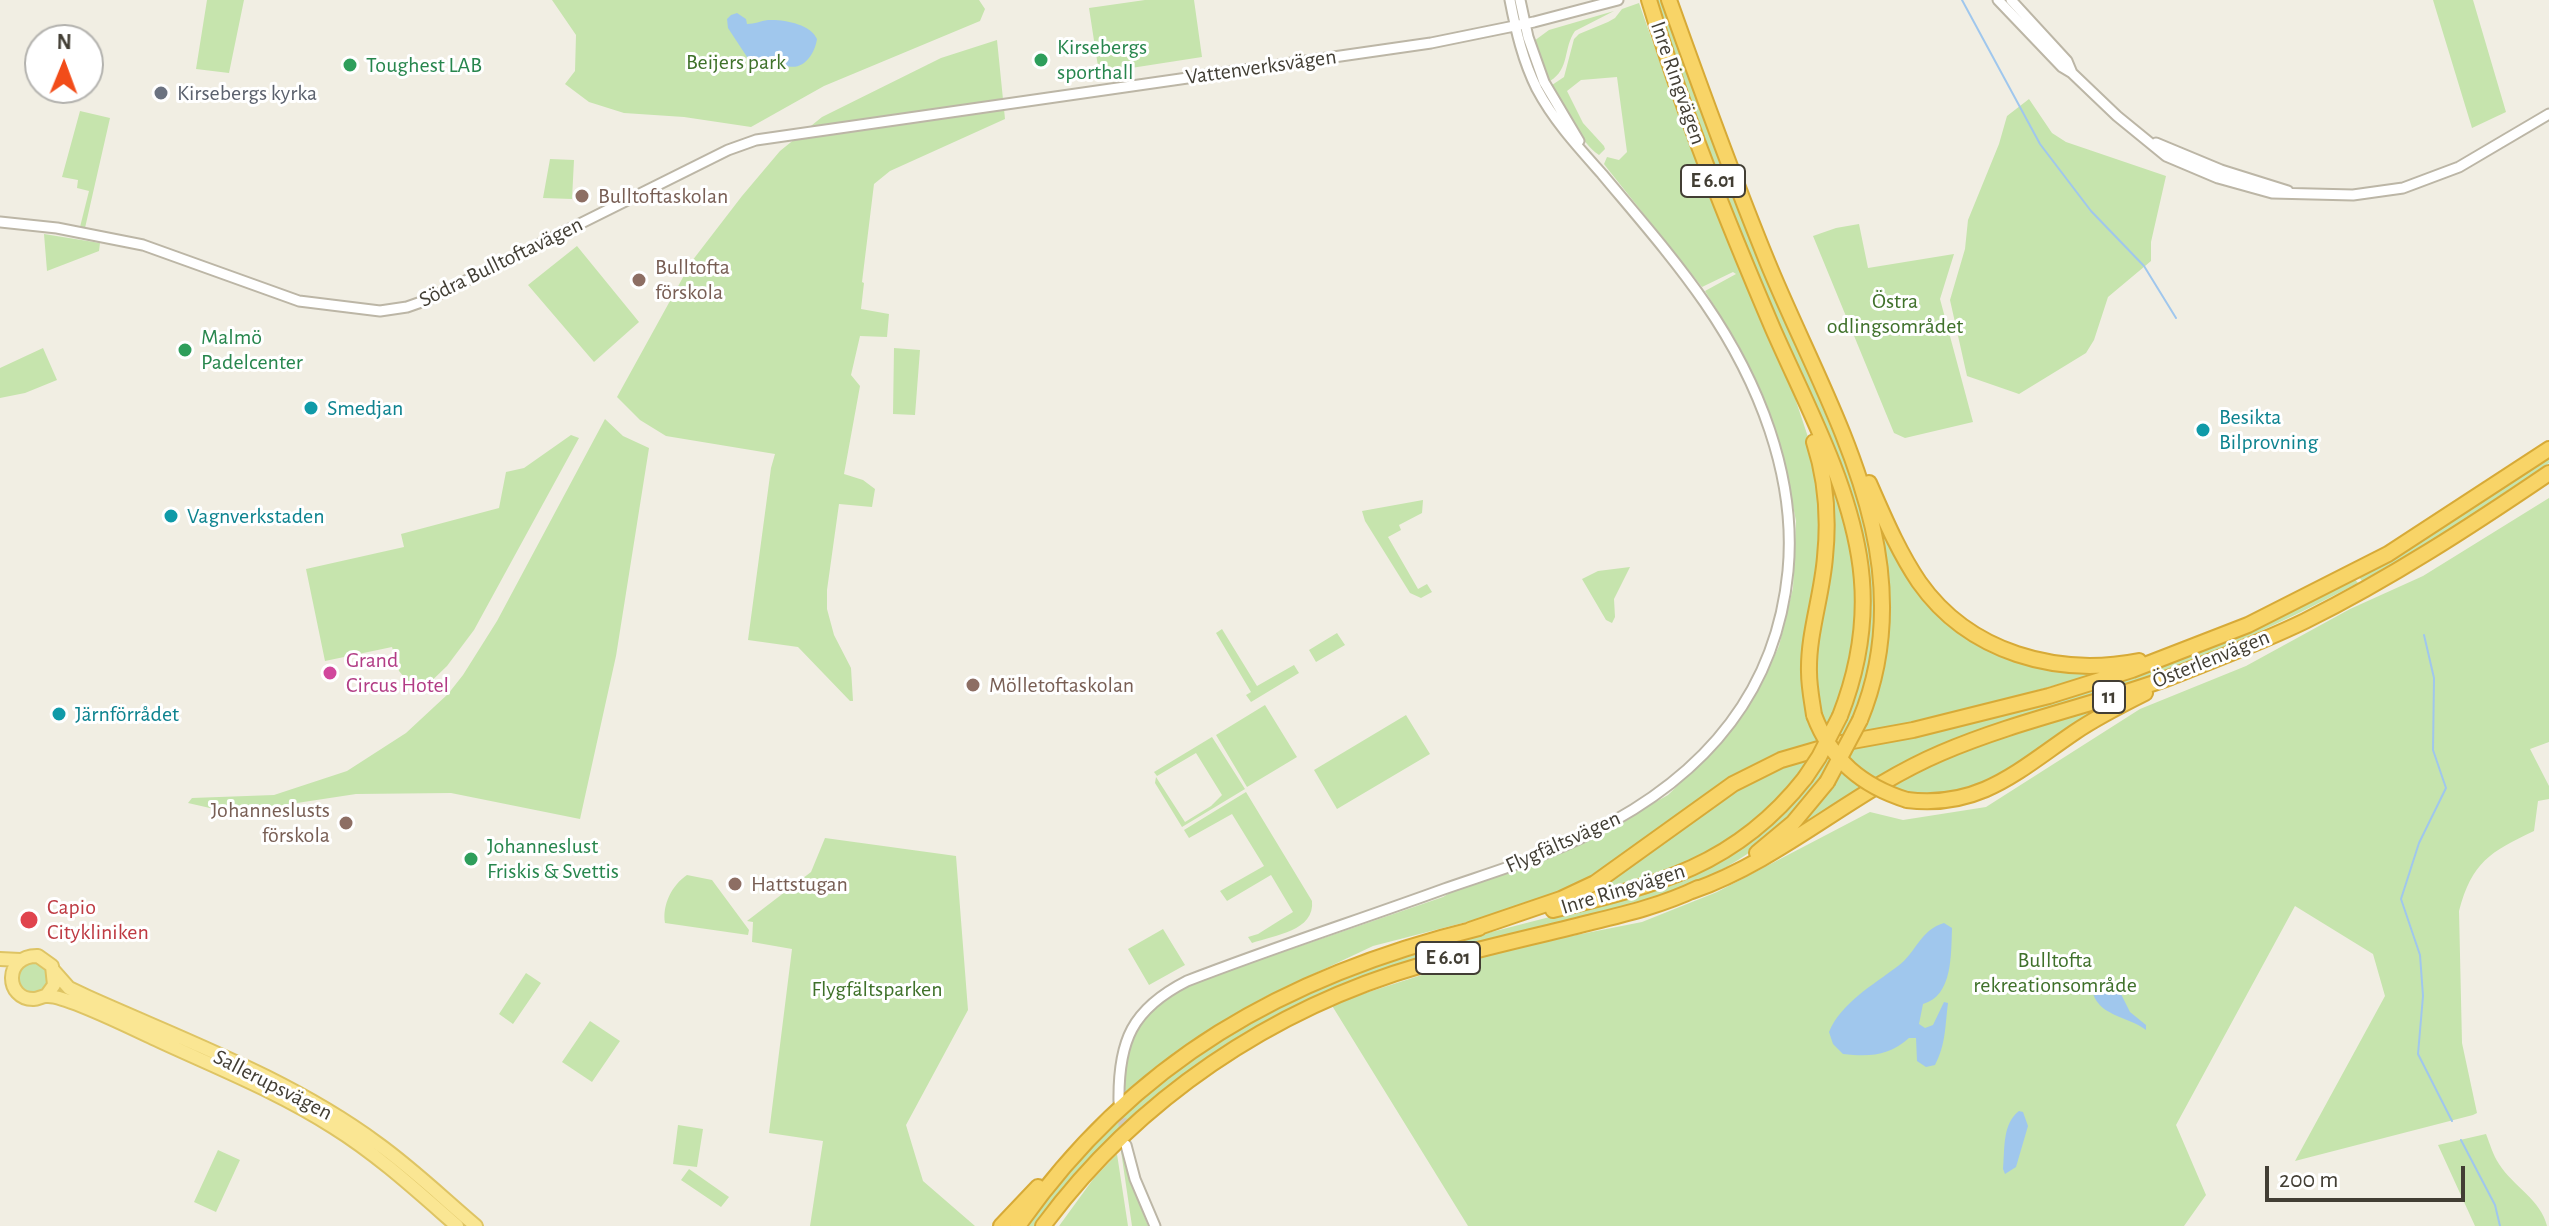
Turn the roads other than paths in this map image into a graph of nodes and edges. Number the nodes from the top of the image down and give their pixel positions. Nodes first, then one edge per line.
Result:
1 (1510, 0) edge
2 (1520, 0) edge
3 (1618, 0) edge
4 (1642, 0) edge
5 (1649, 0) edge
6 (1670, 0) edge
7 (1998, 0) edge
8 (2011, 0) edge
9 (1520, 25) junction
10 (2072, 73) junction
11 (2549, 114) edge
12 (1687, 115) junction
13 (714, 157) joint
14 (0, 222) edge
15 (1786, 358) junction
16 (1818, 376) junction
17 (2549, 449) edge
18 (2549, 473) edge
19 (2304, 622) junction
20 (2190, 649) junction
21 (1692, 891) junction
22 (1470, 930) junction
23 (0, 959) edge
24 (20, 960) junction
25 (54, 971) junction
26 (0, 975) edge
27 (13, 986) junction
28 (46, 996) junction
29 (1119, 1102) tunnel mouth
30 (1126, 1145) tunnel mouth
31 (1093, 1166) junction
32 (1058, 1174) junction
33 (426, 1199) junction
34 (457, 1226) edge
35 (474, 1226) edge
36 (1001, 1226) edge
37 (1018, 1226) edge
38 (1043, 1226) edge
39 (1051, 1226) edge
40 (1155, 1226) edge

1 - 9 street
2 - 9 street
3 - 9 street, Vattenverksvägen
4 - 12 highway
5 - 12 highway, Inre Ringvägen / E 6.01
6 - 16 highway, Inre Ringvägen / E 6.01
7 - 10 street
8 - 10 street
9 - 13 street, Vattenverksvägen
9 - 29 street, Flygfältsvägen
10 - 11 street
12 - 15 highway, Inre Ringvägen / E 6.01
13 - 14 street, Södra Bulltoftavägen
15 - 19 highway, bridge
15 - 22 highway, Inre Ringvägen / E 6.01, bridge
16 - 20 highway
16 - 21 highway, Inre Ringvägen / E 6.01, bridge
17 - 20 highway, Österlenvägen / 11
18 - 19 highway, Österlenvägen / 11
19 - 21 highway, Österlenvägen / 11
20 - 22 highway, Österlenvägen / 11
21 - 31 highway, Inre Ringvägen / E 6.01
22 - 32 highway, Inre Ringvägen / E 6.01
23 - 24 main road, Sallerupsvägen
24 - 25 main road, Sallerupsvägen
24 - 27 main road
25 - 28 main road
25 - 35 main road, Sallerupsvägen
26 - 27 main road, Sallerupsvägen
27 - 28 main road, Sallerupsvägen
28 - 33 main road, Sallerupsvägen
30 - 40 street
31 - 38 highway, Inre Ringvägen / E 6.01
31 - 39 highway
32 - 36 highway
32 - 37 highway, Inre Ringvägen / E 6.01
33 - 34 main road, Sallerupsvägen
33 - 35 main road

